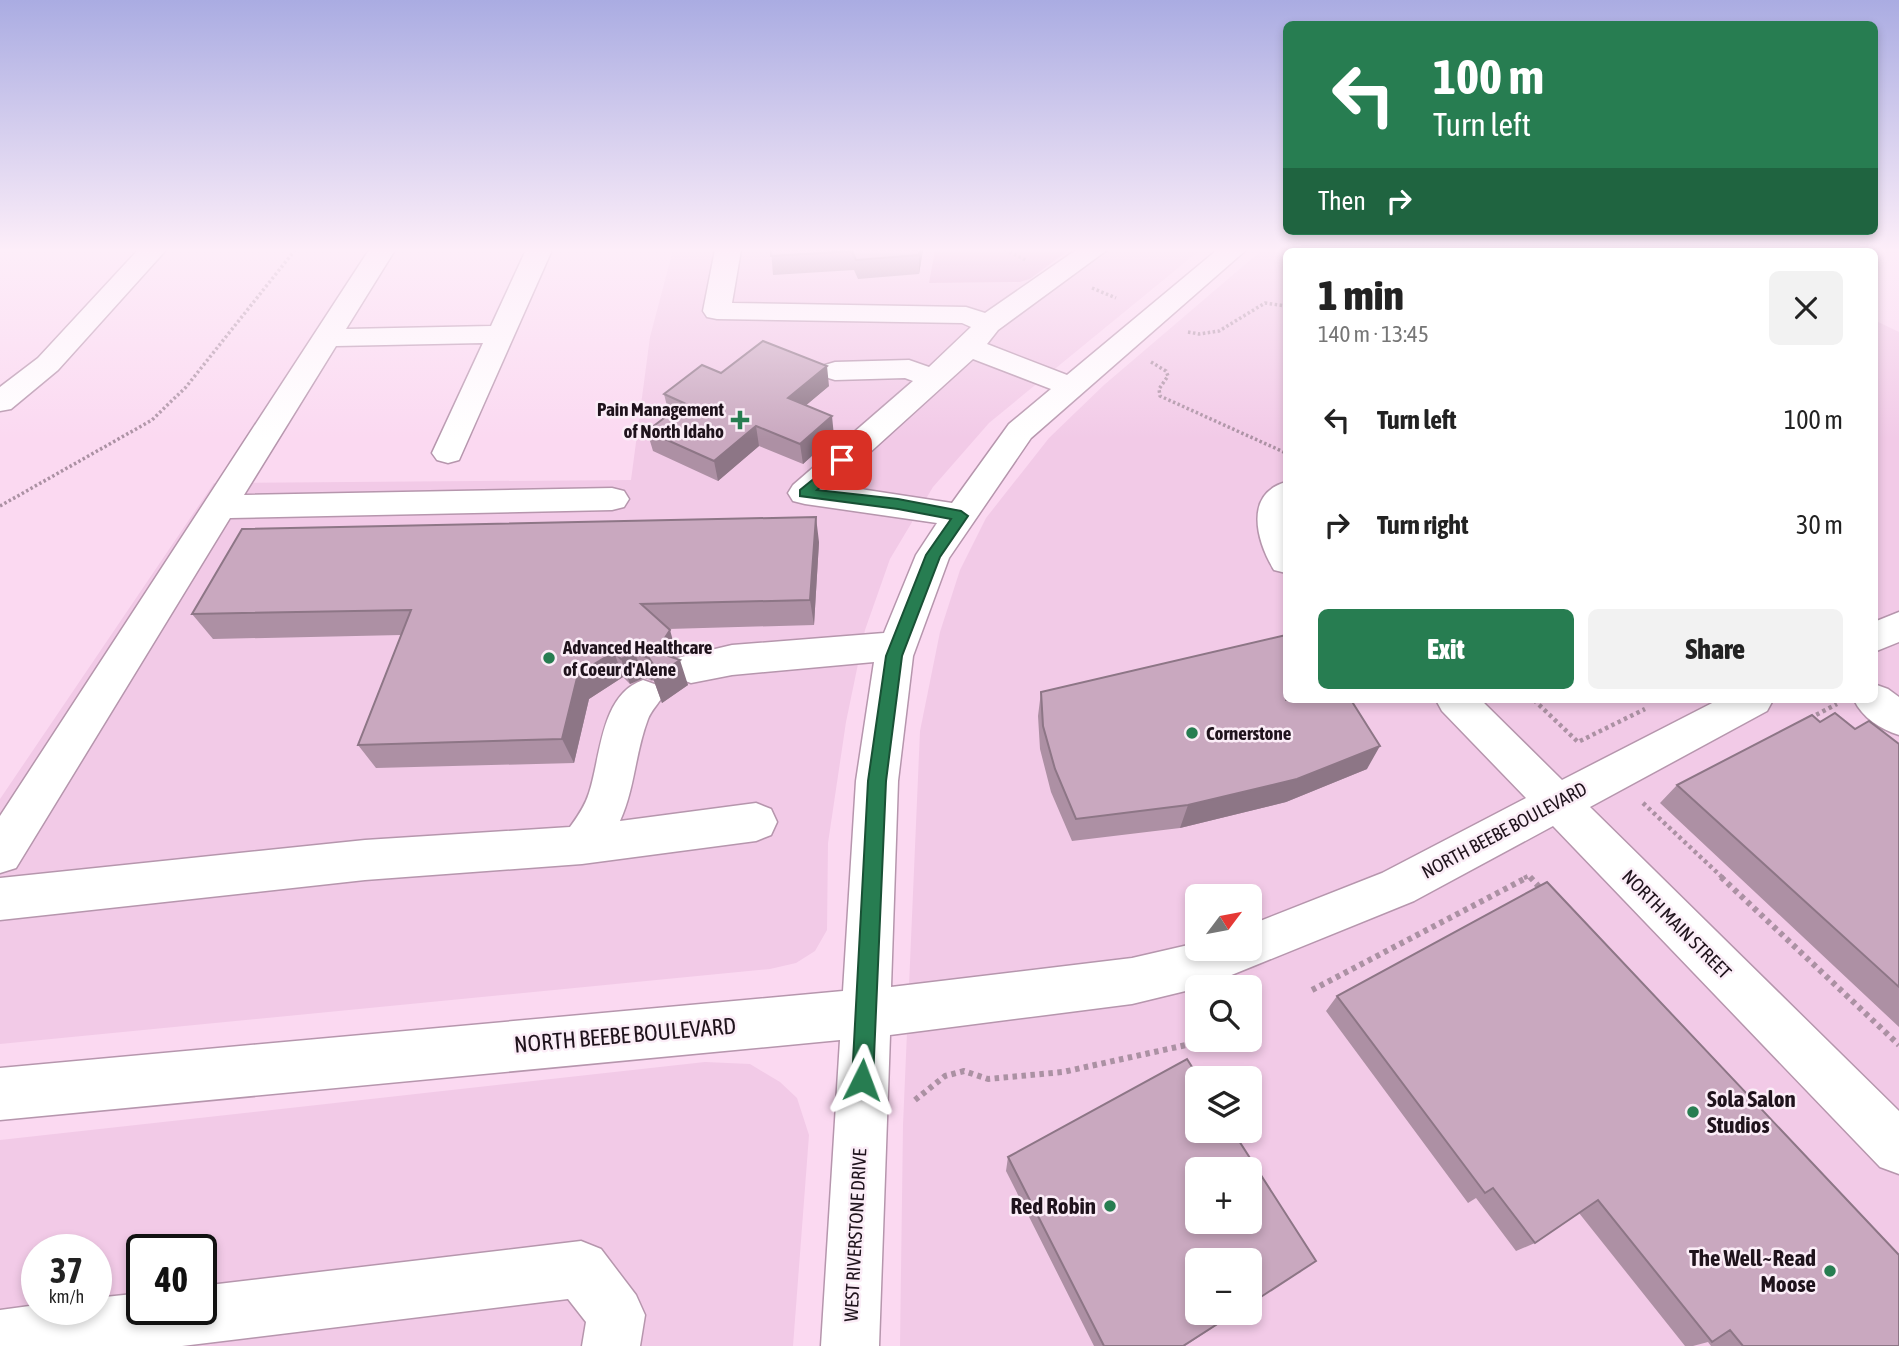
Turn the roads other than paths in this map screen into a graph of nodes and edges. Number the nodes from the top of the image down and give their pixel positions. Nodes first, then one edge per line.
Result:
1 (96, 313) edge
2 (342, 313) edge
3 (512, 313) edge
4 (830, 313) edge
5 (1009, 313) edge
6 (1160, 313) edge
7 (502, 334) junction
8 (978, 336) junction
9 (326, 338) junction
10 (835, 371) dead end
11 (933, 379) junction
12 (1073, 387) junction
13 (0, 402) edge
14 (448, 453) dead end
15 (612, 499) dead end
16 (1283, 499) edge
17 (220, 507) junction
18 (961, 516) junction
19 (1283, 556) edge
20 (1899, 626) edge
21 (1878, 636) edge
22 (898, 646) junction
23 (691, 668) dead end
24 (643, 696) dead end
25 (1459, 703) edge
26 (1747, 703) edge
27 (1862, 703) edge
28 (1899, 719) edge
29 (1557, 802) junction
30 (756, 822) dead end
31 (582, 845) junction
32 (0, 854) edge
33 (0, 899) edge
34 (1262, 942) edge
35 (1210, 961) edge
36 (866, 1012) junction
37 (0, 1094) edge
38 (1899, 1148) edge
39 (0, 1339) edge
40 (611, 1346) edge
41 (850, 1346) edge

1 - 13 street
2 - 9 street
3 - 7 street
4 - 8 street
5 - 8 street
6 - 12 street, WEST RIVERSTONE DRIVE
7 - 9 street
7 - 14 street
8 - 11 street
8 - 12 street
9 - 17 street
10 - 11 street
11 - 18 street
12 - 18 street, WEST RIVERSTONE DRIVE
15 - 17 street
16 - 19 street
17 - 32 street
18 - 22 street, WEST RIVERSTONE DRIVE
20 - 21 street
22 - 23 street
22 - 36 street, WEST RIVERSTONE DRIVE
24 - 31 street
25 - 29 street, NORTH MAIN STREET
26 - 29 street, NORTH BEEBE BOULEVARD
27 - 28 street
29 - 34 street, NORTH BEEBE BOULEVARD
29 - 38 street, NORTH MAIN STREET
30 - 31 street
31 - 33 street
35 - 36 street, NORTH BEEBE BOULEVARD
36 - 37 street, NORTH BEEBE BOULEVARD
36 - 41 street, WEST RIVERSTONE DRIVE
39 - 40 street

